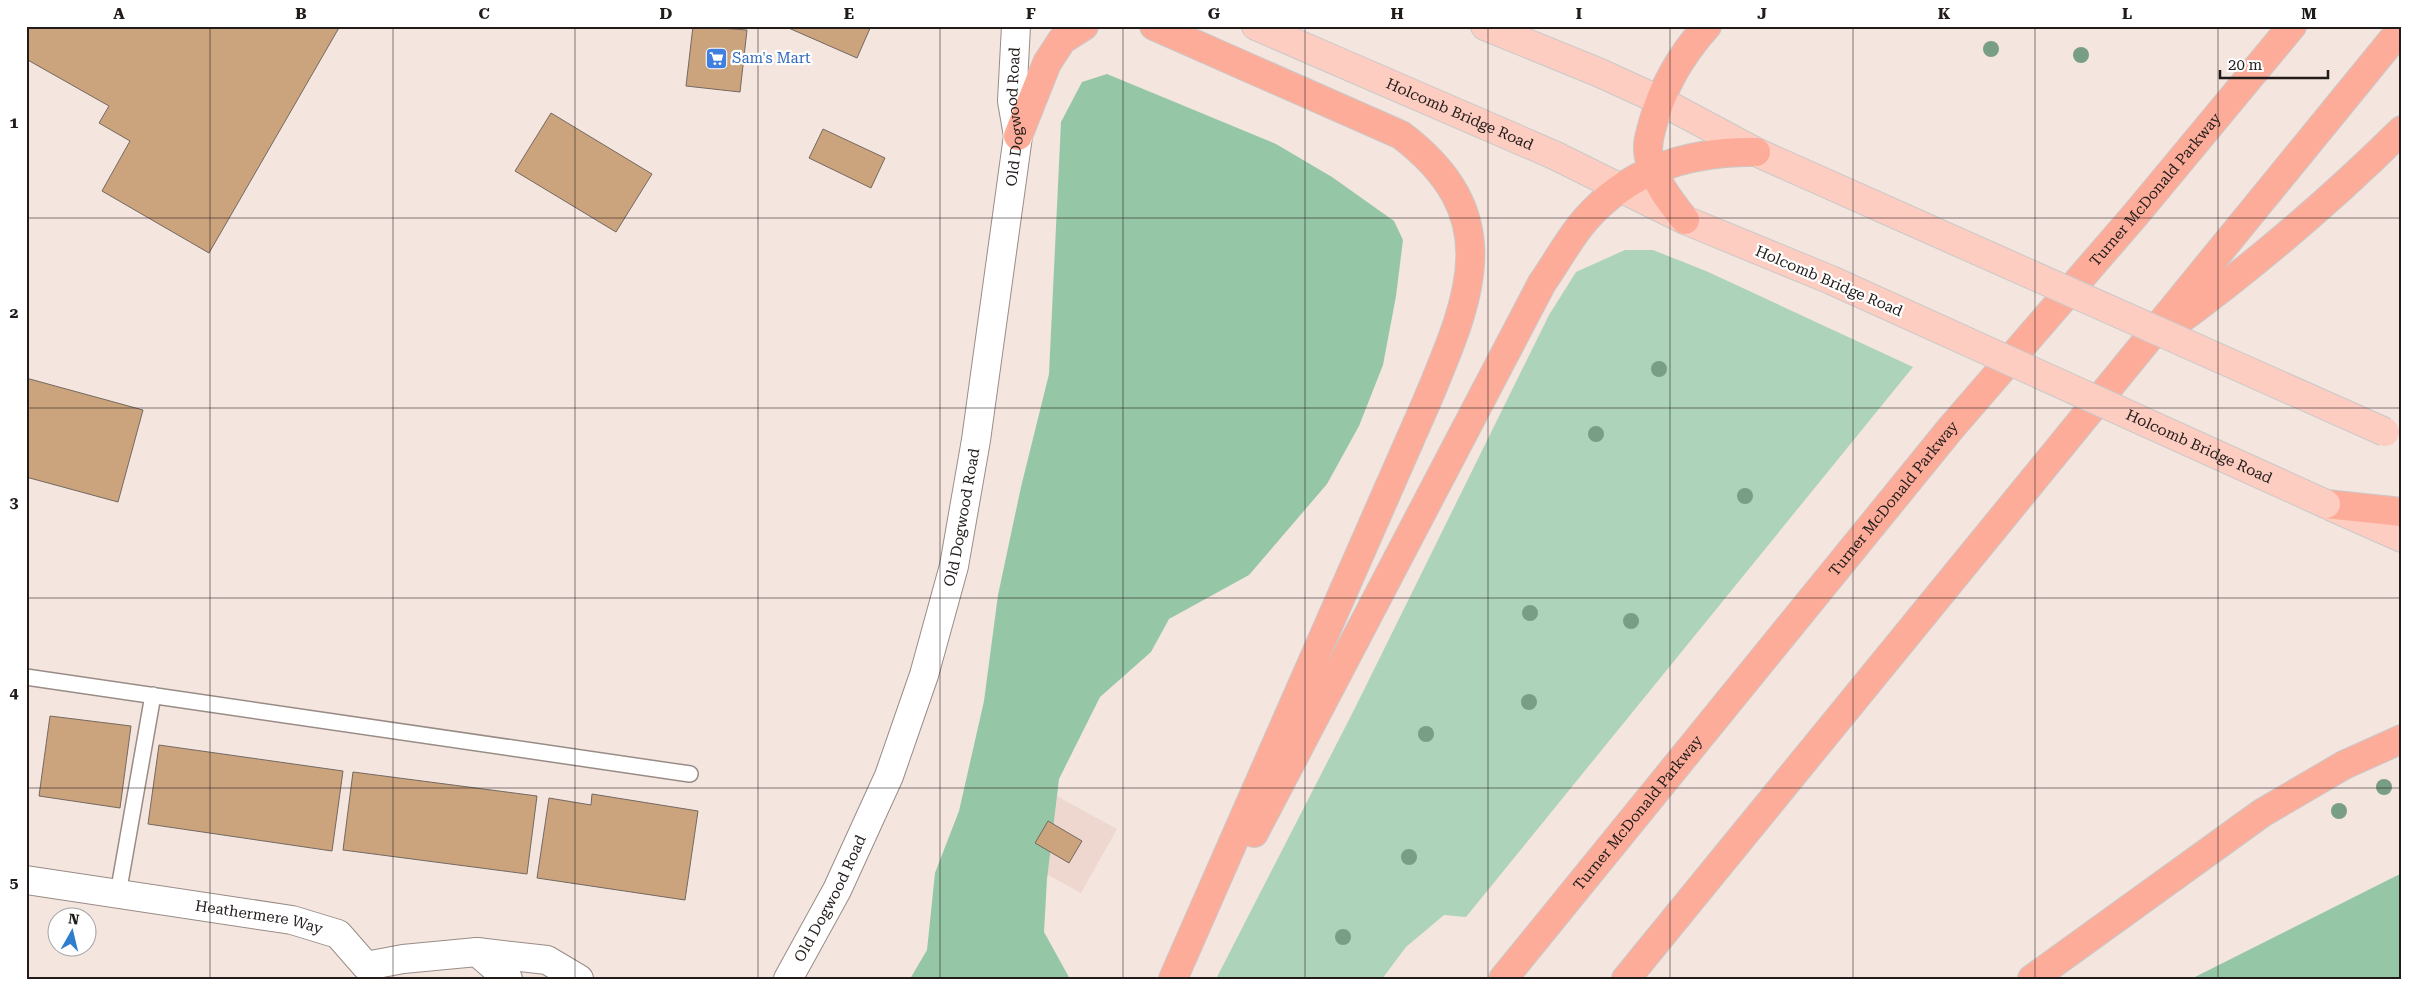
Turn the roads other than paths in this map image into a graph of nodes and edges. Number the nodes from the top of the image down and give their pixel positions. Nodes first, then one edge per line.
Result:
1 (1016, 26) edge
2 (1084, 26) edge
3 (1154, 26) edge
4 (1256, 26) edge
5 (1485, 26) edge
6 (1707, 26) edge
7 (2292, 26) edge
8 (2402, 28) edge
9 (1659, 100) junction
10 (2402, 130) edge
11 (1018, 136) junction
12 (1756, 152) junction
13 (1653, 170) junction
14 (1621, 188) junction
15 (1685, 220) junction
16 (2136, 353) junction
17 (2393, 436) edge
18 (2326, 504) junction
19 (2402, 512) edge
20 (2402, 538) edge
21 (26, 677) edge
22 (153, 695) junction
23 (2402, 739) edge
24 (690, 774) dead end
25 (26, 880) edge
26 (118, 894) junction
27 (477, 952) junction
28 (365, 972) edge
29 (508, 979) edge
30 (579, 979) edge
31 (788, 979) edge
32 (1173, 979) edge
33 (1178, 979) edge
34 (1503, 979) edge
35 (1626, 979) edge
36 (2032, 979) edge

1 - 11 street, Old Dogwood Road
2 - 11 highway
3 - 32 highway
4 - 14 main road, Holcomb Bridge Road
5 - 9 main road
6 - 9 highway
7 - 34 highway, Turner McDonald Parkway
8 - 16 highway
9 - 12 main road
9 - 13 highway
10 - 16 highway
11 - 31 street, Old Dogwood Road
12 - 13 highway
12 - 17 main road, bridge
13 - 14 highway
13 - 15 highway
14 - 15 main road, Holcomb Bridge Road
14 - 33 highway
15 - 18 main road, Holcomb Bridge Road, bridge
16 - 35 highway
18 - 19 highway
18 - 20 main road, Holcomb Bridge Road
21 - 22 lane
22 - 24 lane
22 - 26 lane
23 - 36 highway
25 - 26 street, Heathermere Way
26 - 28 street, Heathermere Way
27 - 28 street, Heathermere Way
27 - 29 street
27 - 30 street, Heathermere Way

